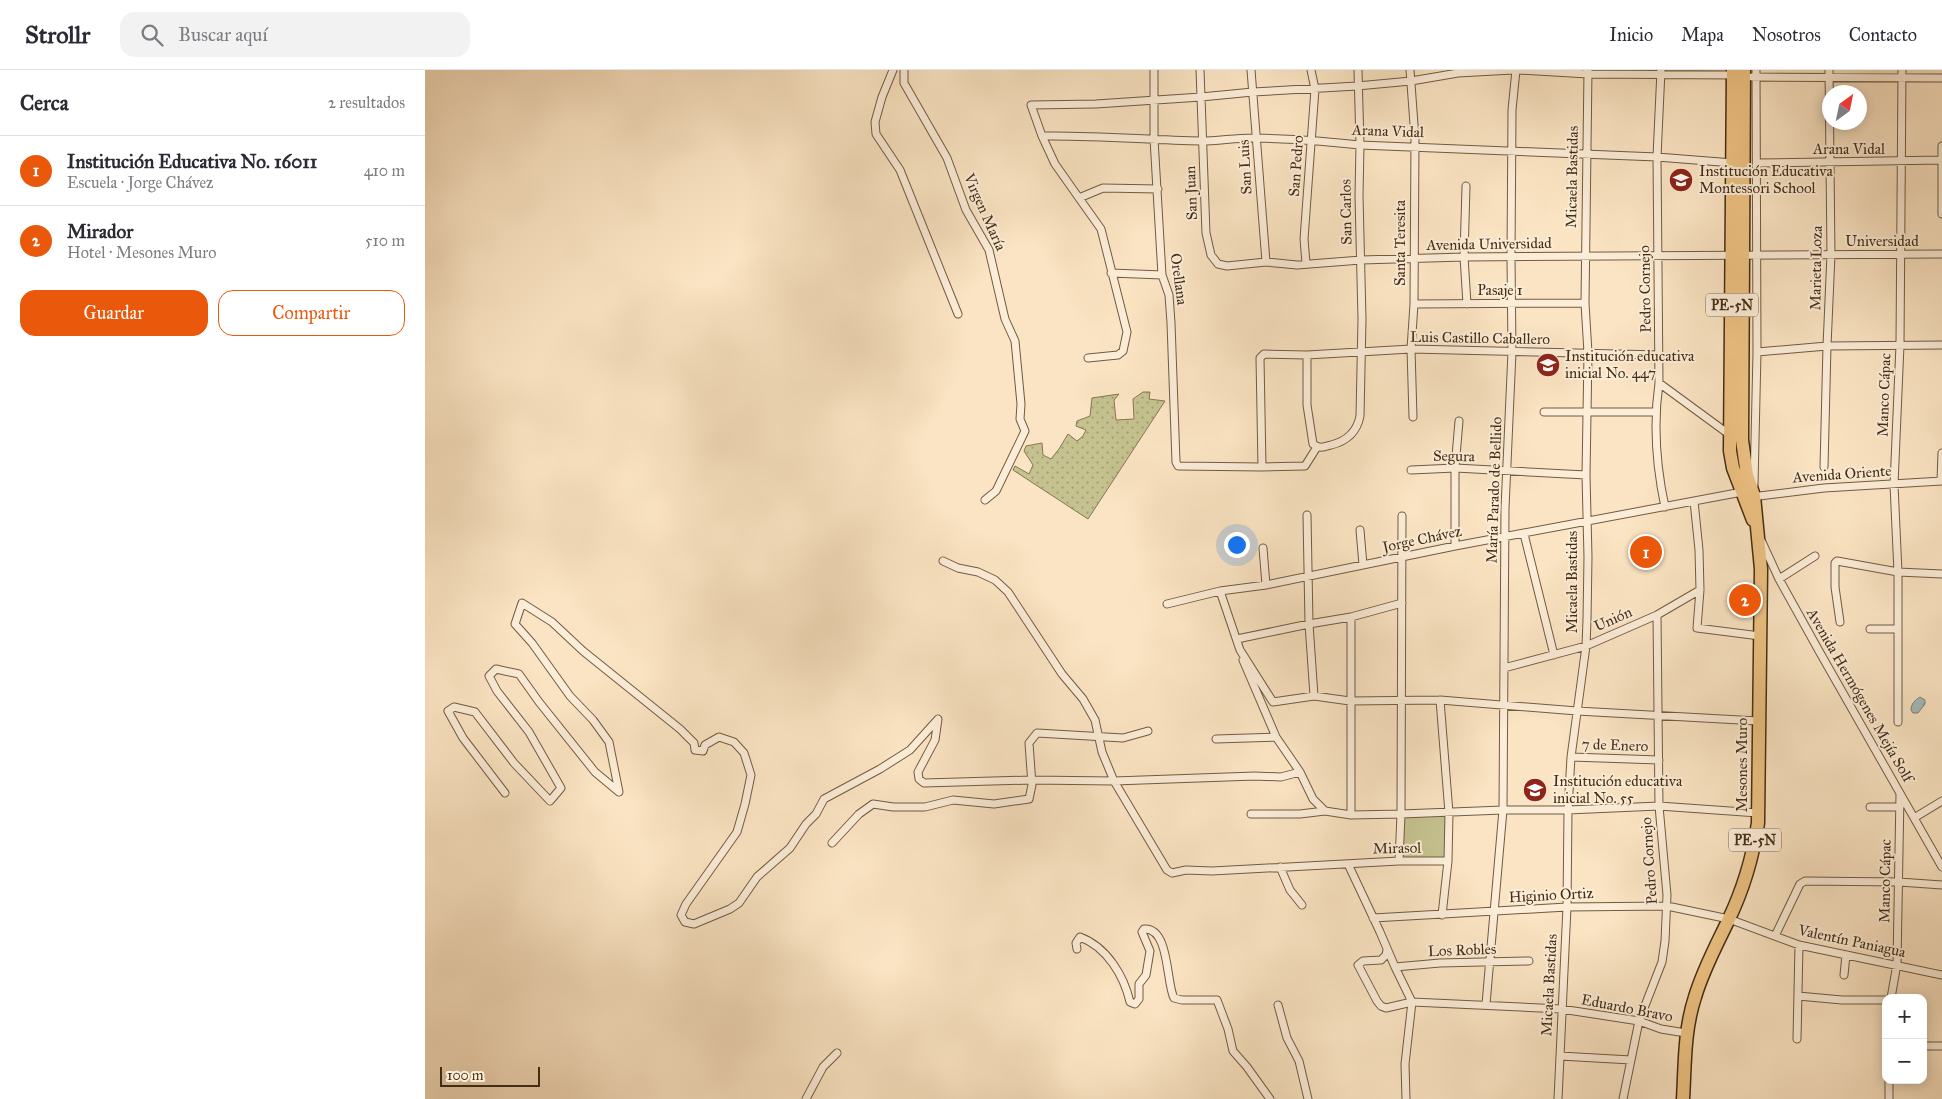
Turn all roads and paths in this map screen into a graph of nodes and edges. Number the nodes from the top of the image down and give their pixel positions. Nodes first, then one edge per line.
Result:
1 (893, 70) edge
2 (904, 70) edge
3 (1154, 70) edge
4 (1200, 70) edge
5 (1251, 70) edge
6 (1311, 70) edge
7 (1357, 70) edge
8 (1411, 70) edge
9 (1516, 70) edge
10 (1458, 71) edge
11 (1588, 72) edge
12 (1661, 72) edge
13 (1744, 73) edge
14 (1829, 73) edge
15 (1902, 74) edge
16 (1942, 78) edge
17 (1411, 81) junction
18 (1357, 86) junction
19 (1315, 89) junction
20 (1253, 92) junction
21 (1201, 97) junction
22 (1153, 100) junction
23 (1042, 136) junction
24 (1257, 138) junction
25 (1154, 139) junction
26 (1312, 140) junction
27 (1203, 141) junction
28 (1360, 145) junction
29 (1415, 146) junction
30 (1942, 146) edge
31 (1512, 151) junction
32 (1586, 154) junction
33 (1657, 157) junction
34 (1942, 160) edge
35 (1830, 162) junction
36 (1901, 162) junction
37 (1757, 163) junction
38 (1733, 164) junction
39 (1465, 186) dead end
40 (1158, 189) junction
41 (1079, 198) junction
42 (1942, 208) edge
43 (1942, 214) edge
44 (1942, 254) edge
45 (1658, 255) junction
46 (1738, 255) junction
47 (1756, 255) junction
48 (1831, 255) junction
49 (1901, 255) junction
50 (1585, 256) junction
51 (1463, 257) junction
52 (1511, 257) junction
53 (1415, 259) junction
54 (1361, 260) junction
55 (1266, 262) junction
56 (1306, 263) junction
57 (1111, 273) junction
58 (1162, 275) junction
59 (1585, 303) junction
60 (1414, 304) junction
61 (1467, 304) junction
62 (1511, 304) junction
63 (958, 314) dead end
64 (1900, 345) junction
65 (1942, 345) edge
66 (1827, 346) junction
67 (1411, 349) junction
68 (1512, 352) junction
69 (1757, 352) junction
70 (1361, 353) junction
71 (1588, 354) junction
72 (1307, 355) junction
73 (1660, 355) junction
74 (1088, 358) dead end
75 (1659, 383) junction
76 (1586, 411) junction
77 (1544, 412) dead end
78 (1655, 412) junction
79 (1413, 416) dead end
80 (1459, 421) dead end
81 (1731, 435) junction
82 (1317, 447) junction
83 (1942, 453) edge
84 (1262, 467) junction
85 (1825, 467) dead end
86 (1455, 468) junction
87 (1411, 470) dead end
88 (1507, 471) junction
89 (1586, 475) junction
90 (1941, 481) edge
91 (1894, 485) junction
92 (1747, 496) junction
93 (985, 500) dead end
94 (1694, 501) junction
95 (1665, 507) junction
96 (1307, 515) dead end
97 (1402, 516) dead end
98 (1586, 521) junction
99 (1360, 530) dead end
100 (1524, 534) junction
101 (1759, 534) junction
102 (1505, 537) junction
103 (1455, 546) junction
104 (1263, 548) dead end
105 (1815, 556) dead end
106 (1401, 558) junction
107 (943, 561) dead end
108 (1363, 565) junction
109 (1898, 572) junction
110 (1942, 574) edge
111 (1308, 576) junction
112 (1779, 579) junction
113 (1267, 585) junction
114 (1700, 590) junction
115 (1220, 591) junction
116 (1402, 603) junction
117 (1167, 604) dead end
118 (1657, 614) junction
119 (1351, 617) junction
120 (1840, 622) dead end
121 (1309, 624) junction
122 (1898, 629) junction
123 (1871, 630) dead end
124 (1760, 636) junction
125 (1237, 640) junction
126 (1586, 646) junction
127 (1240, 650) junction
128 (1554, 654) junction
129 (1504, 668) junction
130 (1314, 696) junction
131 (1401, 699) junction
132 (1440, 700) junction
133 (1350, 701) junction
134 (1503, 705) junction
135 (1577, 710) junction
136 (1659, 715) junction
137 (1759, 721) junction
138 (1898, 722) dead end
139 (1148, 731) dead end
140 (1100, 736) junction
141 (1276, 737) junction
142 (1216, 739) dead end
143 (1571, 757) junction
144 (1659, 760) junction
145 (1300, 772) junction
146 (1031, 780) junction
147 (1114, 781) junction
148 (505, 793) dead end
149 (1900, 794) junction
150 (1942, 801) edge
151 (1659, 806) junction
152 (1870, 807) dead end
153 (1900, 808) junction
154 (1503, 810) junction
155 (1567, 810) junction
156 (1325, 811) junction
157 (1449, 813) junction
158 (1758, 813) junction
159 (1251, 814) dead end
160 (1401, 814) junction
161 (1351, 815) junction
162 (1914, 818) junction
163 (832, 843) dead end
164 (1399, 861) junction
165 (1448, 861) junction
166 (1348, 864) junction
167 (1280, 866) junction
168 (1942, 867) edge
169 (1899, 882) junction
170 (1942, 885) edge
171 (1302, 905) dead end
172 (1667, 906) junction
173 (1567, 907) junction
174 (1493, 912) junction
175 (1442, 914) junction
176 (1373, 918) junction
177 (1729, 919) junction
178 (1775, 936) junction
179 (1799, 946) junction
180 (1077, 949) dead end
181 (1387, 950) junction
182 (1846, 955) junction
183 (1529, 961) dead end
184 (1488, 962) junction
185 (1897, 964) junction
186 (1395, 967) junction
187 (1844, 975) dead end
188 (1942, 975) edge
189 (1892, 994) edge
190 (1798, 996) junction
191 (1882, 1000) edge
192 (1412, 1002) junction
193 (1486, 1004) junction
194 (1278, 1005) dead end
195 (1561, 1009) junction
196 (1639, 1021) junction
197 (1686, 1033) junction
198 (1797, 1039) dead end
199 (1927, 1046) edge
200 (1942, 1046) edge
201 (837, 1053) dead end
202 (1560, 1056) junction
203 (1631, 1060) junction
204 (1889, 1084) edge
205 (1557, 1096) edge
206 (806, 1099) edge
207 (1270, 1099) edge
208 (1308, 1099) edge
209 (1405, 1099) edge
210 (1623, 1099) edge
211 (1683, 1099) edge
212 (1889, 1099) edge

1 - 63 street
2 - 93 street, Virgen María
3 - 22 street, Orellana
4 - 21 street, San Juan
5 - 20 street, San Luis
6 - 19 street, San Pedro
7 - 18 street, San Carlos
8 - 17 street, Santa Teresita
9 - 10 street
9 - 11 street
9 - 31 street, María Parado de Bellido
10 - 17 street
11 - 12 street
11 - 32 street, Micaela Bastidas
12 - 13 street
12 - 33 street, Pedro Cornejo
13 - 14 street
13 - 37 street
13 - 38 highway, PE-5N
13 - 46 highway, PE-5N
14 - 15 street
14 - 35 street, Marieta Loza
15 - 16 street
15 - 36 street, Manco Cápac
17 - 18 street
17 - 29 street, Santa Teresita
18 - 19 street
18 - 28 street, San Carlos
19 - 20 street
19 - 26 street, San Pedro
20 - 21 street
20 - 24 street, San Luis
21 - 22 street
21 - 27 street, San Juan
22 - 23 street
22 - 25 street, Orellana
23 - 25 street, Arana Vidal
23 - 41 street
24 - 26 street, Arana Vidal
24 - 27 street, Arana Vidal
24 - 55 street, San Luis
25 - 27 street, Arana Vidal
25 - 40 street, Orellana
26 - 28 street, Arana Vidal
26 - 56 street, San Pedro
27 - 55 street, San Juan
28 - 29 street, Arana Vidal
28 - 54 street, San Carlos
29 - 31 street, Arana Vidal
29 - 53 street, Santa Teresita
30 - 34 street
31 - 32 street, Arana Vidal
31 - 52 street, María Parado de Bellido
32 - 33 street, Arana Vidal
32 - 50 street, Micaela Bastidas
33 - 38 street, Arana Vidal
33 - 45 street, Pedro Cornejo
34 - 36 street, Arana Vidal
34 - 42 street
35 - 36 street, Arana Vidal
35 - 37 street, Arana Vidal
35 - 48 street, Marieta Loza
36 - 49 street, Manco Cápac
37 - 47 street
38 - 46 highway, PE-5N
39 - 51 street
40 - 41 street
40 - 58 street, Orellana
41 - 57 street
42 - 43 street
44 - 49 street, Universidad
45 - 46 street, Avenida Universidad
45 - 50 street, Avenida Universidad
45 - 73 street, Pedro Cornejo
46 - 47 street, Universidad
46 - 81 highway, PE-5N
46 - 92 highway, PE-5N
47 - 48 street, Universidad
47 - 69 street
48 - 49 street, Universidad
48 - 66 street, Marieta Loza
49 - 64 street, Manco Cápac
50 - 52 street, Avenida Universidad
50 - 59 street, Micaela Bastidas
51 - 52 street, Avenida Universidad
51 - 53 street, Avenida Universidad
51 - 61 street
52 - 62 street, María Parado de Bellido
53 - 54 street, Avenida Universidad
53 - 60 street, Santa Teresita
54 - 56 street, Avenida Universidad
54 - 70 street, San Carlos
55 - 56 street, Avenida Universidad
57 - 58 street
57 - 74 street
58 - 84 street, Orellana
59 - 62 street, Pasaje 1
59 - 71 street, Micaela Bastidas
60 - 61 street, Pasaje 1
60 - 67 street, Santa Teresita
61 - 62 street, Pasaje 1
62 - 68 street, María Parado de Bellido
64 - 65 street
64 - 66 street
64 - 91 street, Manco Cápac
66 - 69 street
66 - 85 street, Marieta Loza
67 - 68 street, Luis Castillo Caballero
67 - 70 street, Luis Castillo Caballero
67 - 79 street, Santa Teresita
68 - 71 street, Luis Castillo Caballero
68 - 88 street, María Parado de Bellido
69 - 92 street
70 - 72 street, Luis Castillo Caballero
70 - 82 street, San Carlos
71 - 73 street, Luis Castillo Caballero
71 - 76 street, Micaela Bastidas
72 - 82 street
72 - 84 street, Luis Castillo Caballero
73 - 75 street, Pedro Cornejo
75 - 78 street, Pedro Cornejo
75 - 81 street
76 - 77 street
76 - 78 street
76 - 89 street, Micaela Bastidas
78 - 95 street, Pedro Cornejo
80 - 86 street
81 - 92 highway, PE-5N
82 - 84 street
83 - 90 street
86 - 87 street, Segura
86 - 88 street, Segura
86 - 103 street
88 - 89 street, Segura
88 - 102 street, María Parado de Bellido
89 - 98 street, Micaela Bastidas
90 - 91 street, Avenida Oriente
91 - 92 street, Avenida Oriente
91 - 109 street, Manco Cápac
92 - 94 street, Jorge Chávez
92 - 101 highway, PE-5N
94 - 95 street, Jorge Chávez
94 - 114 street
95 - 98 street, Jorge Chávez
96 - 111 street
97 - 106 street
98 - 100 street, Jorge Chávez
98 - 126 street, Micaela Bastidas
99 - 108 street
100 - 102 street, Jorge Chávez
100 - 128 street
101 - 112 street, Avenida Hermógenes Mejía Solf
101 - 124 highway, Mesones Muro / PE-5N
102 - 103 street, Jorge Chávez
102 - 129 street, María Parado de Bellido
103 - 106 street, Jorge Chávez
104 - 113 street
105 - 112 street
106 - 108 street, Jorge Chávez
106 - 116 street
107 - 140 street
108 - 111 street, Jorge Chávez
109 - 110 street
109 - 120 street
109 - 122 street, Manco Cápac
111 - 113 street, Jorge Chávez
111 - 121 street
112 - 149 street, Avenida Hermógenes Mejía Solf
113 - 115 street, Jorge Chávez
114 - 118 street, Unión
114 - 124 street
115 - 117 street, Jorge Chávez
115 - 125 street
116 - 119 street
116 - 131 street
118 - 126 street, Unión
118 - 136 street, Pedro Cornejo
119 - 121 street
119 - 133 street
121 - 125 street
121 - 130 street
122 - 123 street
122 - 138 street, Manco Cápac
124 - 137 highway, Mesones Muro / PE-5N
125 - 127 street
126 - 128 street, Unión
126 - 135 street, Micaela Bastidas
127 - 130 street
127 - 141 street
128 - 129 street, Unión
129 - 134 street, María Parado de Bellido
130 - 133 street
131 - 132 street
131 - 133 street
131 - 160 street
132 - 134 street
132 - 157 street
133 - 161 street
134 - 135 street
134 - 154 street, María Parado de Bellido
135 - 136 street
135 - 143 street, Micaela Bastidas
136 - 137 street
136 - 144 street, Pedro Cornejo
137 - 158 highway, Mesones Muro / PE-5N
139 - 140 street
140 - 146 street
140 - 147 street
141 - 142 street
141 - 145 street
143 - 144 street, 7 de Enero
143 - 155 street, Micaela Bastidas
144 - 151 street, Pedro Cornejo
145 - 147 street
145 - 156 street
146 - 147 street
146 - 148 street
146 - 163 street
147 - 167 street, Mirasol
149 - 153 street, Manco Cápac
149 - 162 street, Avenida Hermógenes Mejía Solf
150 - 162 street
151 - 155 street
151 - 158 street
151 - 172 street, Pedro Cornejo
152 - 153 street
153 - 169 street, Manco Cápac
154 - 155 street
154 - 157 street
154 - 174 street, María Parado de Bellido
155 - 173 street, Micaela Bastidas
156 - 159 street
156 - 161 street
157 - 160 street
157 - 165 street
158 - 177 highway, Mesones Muro / PE-5N
160 - 161 street
160 - 164 street
162 - 168 street, Avenida Hermógenes Mejía Solf
164 - 165 street, Mirasol
164 - 166 street, Mirasol
165 - 175 street
166 - 167 street, Mirasol
166 - 176 street
167 - 171 street
169 - 170 street
169 - 178 street
169 - 185 street, Manco Cápac
172 - 173 street, Higinio Ortiz
172 - 177 street, Higinio Ortiz
172 - 196 street, Pedro Cornejo
173 - 174 street, Higinio Ortiz
173 - 195 street, Micaela Bastidas
174 - 175 street, Higinio Ortiz
174 - 184 street, María Parado de Bellido
175 - 176 street, Higinio Ortiz
176 - 181 street
177 - 178 street, Valentín Paniagua
177 - 197 highway, Mesones Muro / PE-5N
178 - 179 street, Valentín Paniagua
179 - 182 street, Valentín Paniagua
179 - 190 street
180 - 207 street
181 - 186 street
181 - 192 street, Eduardo Bravo
182 - 185 street, Valentín Paniagua
182 - 187 street
183 - 184 street, Los Robles
184 - 186 street, Los Robles
184 - 193 street, María Parado de Bellido
185 - 188 street, Valentín Paniagua
185 - 189 street, Manco Cápac
186 - 192 street
190 - 191 street
190 - 198 street
192 - 193 street, Eduardo Bravo
192 - 209 street
193 - 195 street, Eduardo Bravo
194 - 208 street
195 - 196 street, Eduardo Bravo
195 - 202 street, Micaela Bastidas
196 - 197 street, Eduardo Bravo
196 - 203 street, Pedro Cornejo
197 - 211 highway, Mesones Muro / PE-5N
199 - 200 street
201 - 206 street
202 - 203 street
202 - 205 street, Micaela Bastidas
203 - 210 street, Pedro Cornejo
204 - 212 street

